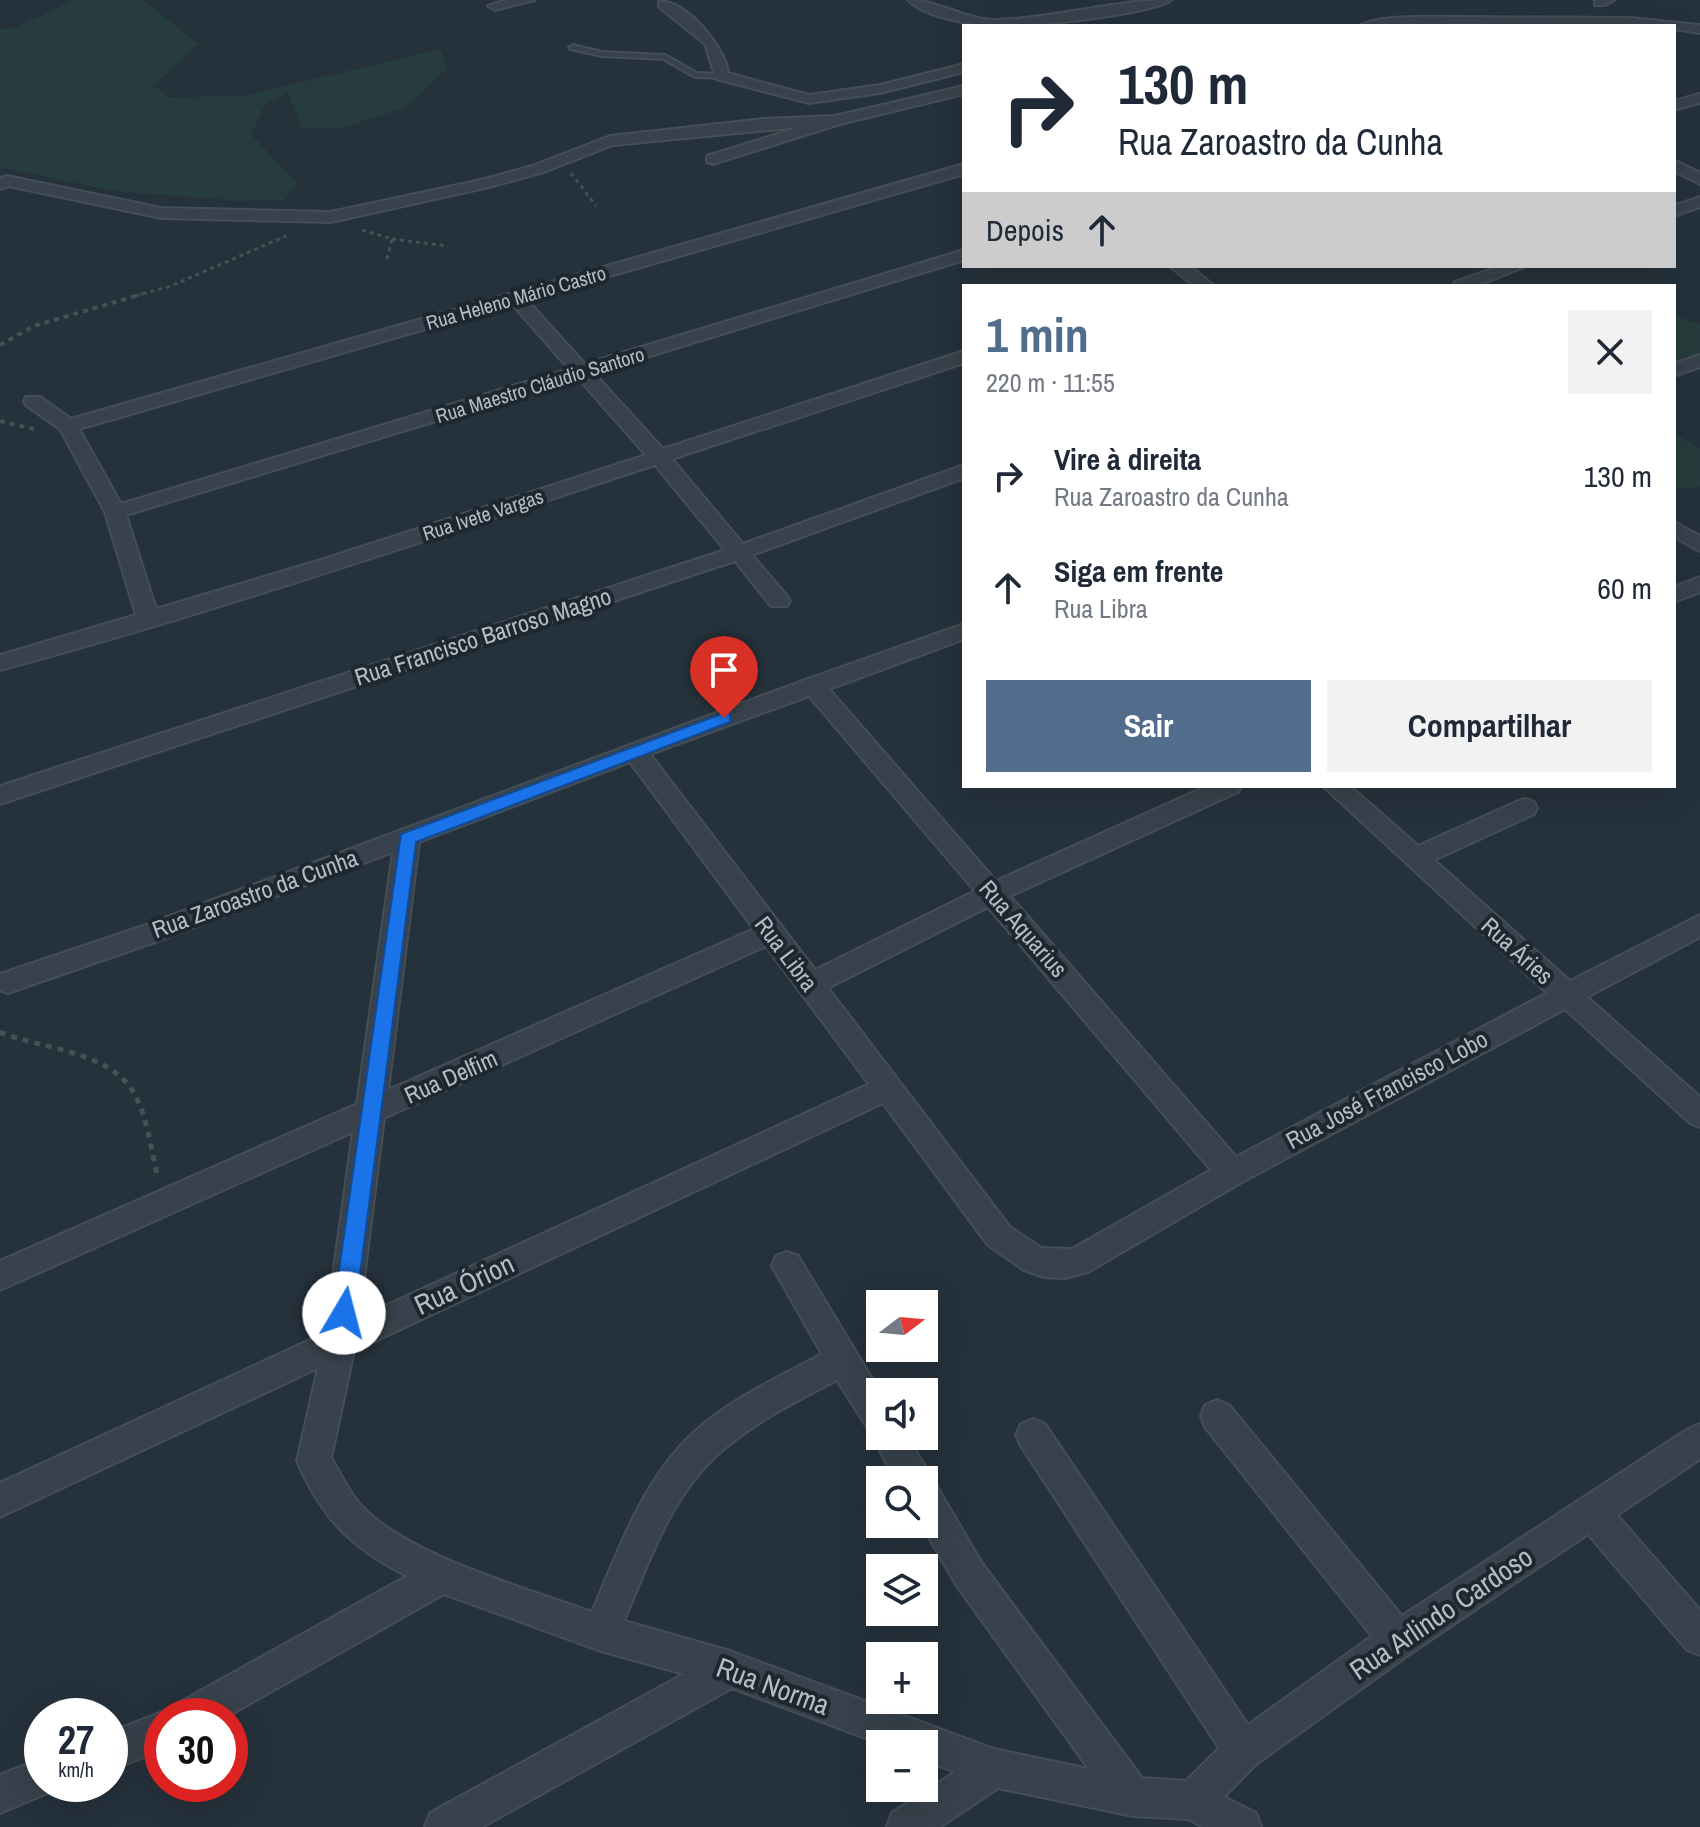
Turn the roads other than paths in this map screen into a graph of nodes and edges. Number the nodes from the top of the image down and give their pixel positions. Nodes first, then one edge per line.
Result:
1 (528, 0) edge
2 (915, 0) edge
3 (1164, 0) edge
4 (1602, 1) edge
5 (664, 4) dead end
6 (495, 6) dead end
7 (1612, 22) junction
8 (996, 24) edge
9 (1008, 24) edge
10 (1411, 24) edge
11 (1667, 24) edge
12 (1676, 25) edge
13 (1700, 29) edge
14 (573, 47) dead end
15 (962, 68) edge
16 (721, 76) junction
17 (962, 90) edge
18 (1700, 98) edge
19 (1676, 105) edge
20 (835, 121) junction
21 (713, 159) dead end
22 (1676, 166) edge
23 (962, 170) edge
24 (1700, 179) edge
25 (2, 181) edge
26 (1700, 202) edge
27 (1676, 210) edge
28 (962, 256) edge
29 (1182, 268) edge
30 (1511, 268) edge
31 (1201, 283) edge
32 (1467, 284) edge
33 (516, 298) junction
34 (962, 358) edge
35 (1700, 361) edge
36 (1676, 369) edge
37 (583, 372) junction
38 (33, 401) dead end
39 (68, 426) junction
40 (660, 458) junction
41 (962, 472) edge
42 (115, 512) junction
43 (1676, 529) edge
44 (1700, 545) edge
45 (738, 553) junction
46 (1700, 584) edge
47 (1676, 594) edge
48 (779, 601) dead end
49 (149, 621) junction
50 (962, 632) edge
51 (0, 663) edge
52 (813, 685) junction
53 (635, 751) junction
54 (1225, 788) edge
55 (1337, 788) edge
56 (0, 795) edge
57 (1525, 808) dead end
58 (407, 838) junction
59 (1415, 858) junction
60 (993, 893) junction
61 (1700, 925) edge
62 (770, 933) junction
63 (8, 982) dead end
64 (810, 985) junction
65 (1565, 994) junction
66 (885, 1089) junction
67 (373, 1112) junction
68 (1700, 1115) edge
69 (1232, 1173) junction
70 (1077, 1262) joint
71 (787, 1266) dead end
72 (0, 1276) edge
73 (340, 1341) junction
74 (843, 1360) junction
75 (866, 1399) edge
76 (1217, 1416) dead end
77 (1033, 1435) dead end
78 (1700, 1440) edge
79 (0, 1500) edge
80 (1592, 1512) junction
81 (938, 1521) edge
82 (442, 1576) junction
83 (601, 1633) junction
84 (1700, 1637) edge
85 (1398, 1640) junction
86 (730, 1669) junction
87 (224, 1698) edge
88 (1243, 1751) junction
89 (994, 1768) junction
90 (24, 1784) edge
91 (0, 1794) edge
92 (1133, 1797) junction
93 (1193, 1801) junction
94 (444, 1827) edge
95 (906, 1827) edge
96 (1242, 1827) edge

1 - 6 street
2 - 8 street
3 - 9 street
4 - 7 street
5 - 16 street
7 - 10 street
7 - 11 street
12 - 13 street
14 - 16 lane
15 - 16 street
17 - 20 street
18 - 19 street
20 - 21 street
20 - 25 street
22 - 24 street
23 - 33 street, Rua Heleno Mário Castro
26 - 27 street
28 - 37 street, Rua Maestro Cláudio Santoro
29 - 31 street
30 - 32 street
33 - 37 street
33 - 39 street, Rua Heleno Mário Castro
34 - 40 street, Rua Ivete Vargas
35 - 36 street
37 - 40 street
37 - 42 street, Rua Maestro Cláudio Santoro
38 - 39 street
39 - 42 street
40 - 45 street
40 - 49 street, Rua Ivete Vargas
41 - 45 street, Rua Francisco Barroso Magno
42 - 49 street
43 - 44 street
45 - 48 street
45 - 56 street, Rua Francisco Barroso Magno
46 - 47 street
49 - 51 street, Rua Ivete Vargas
50 - 52 street
52 - 53 street
52 - 60 street, Rua Aquarius
53 - 58 street, Rua Zaroastro da Cunha
53 - 62 street, Rua Libra
54 - 60 street
55 - 59 street, Rua Áries
57 - 59 street
58 - 63 street, Rua Zaroastro da Cunha
58 - 67 street, Rua Norma
59 - 65 street, Rua Áries
60 - 64 street
60 - 69 street, Rua Aquarius
61 - 65 street, Rua José Francisco Lobo
62 - 64 street, Rua Libra
62 - 67 street, Rua Delfim
64 - 66 street, Rua Libra
65 - 68 street, Rua Áries
65 - 69 street, Rua José Francisco Lobo
66 - 70 street, Rua Libra
66 - 73 street, Rua Órion
67 - 72 street, Rua Delfim
67 - 73 street, Rua Norma
69 - 70 street, Rua José Francisco Lobo
71 - 74 street
73 - 79 street, Rua Órion
73 - 82 street, Rua Norma
74 - 75 street
74 - 83 street
76 - 85 street
77 - 88 street
78 - 80 street, Rua Arlindo Cardoso
80 - 84 street
80 - 85 street, Rua Arlindo Cardoso
81 - 92 street
82 - 83 street, Rua Norma
82 - 87 street
83 - 86 street, Rua Norma
85 - 88 street, Rua Arlindo Cardoso
86 - 89 street, Rua Norma
86 - 94 street
88 - 93 street, Rua Arlindo Cardoso
89 - 92 street, Rua Norma
89 - 95 street
90 - 91 street
92 - 93 street, Rua Norma
93 - 96 street, Rua Norma

